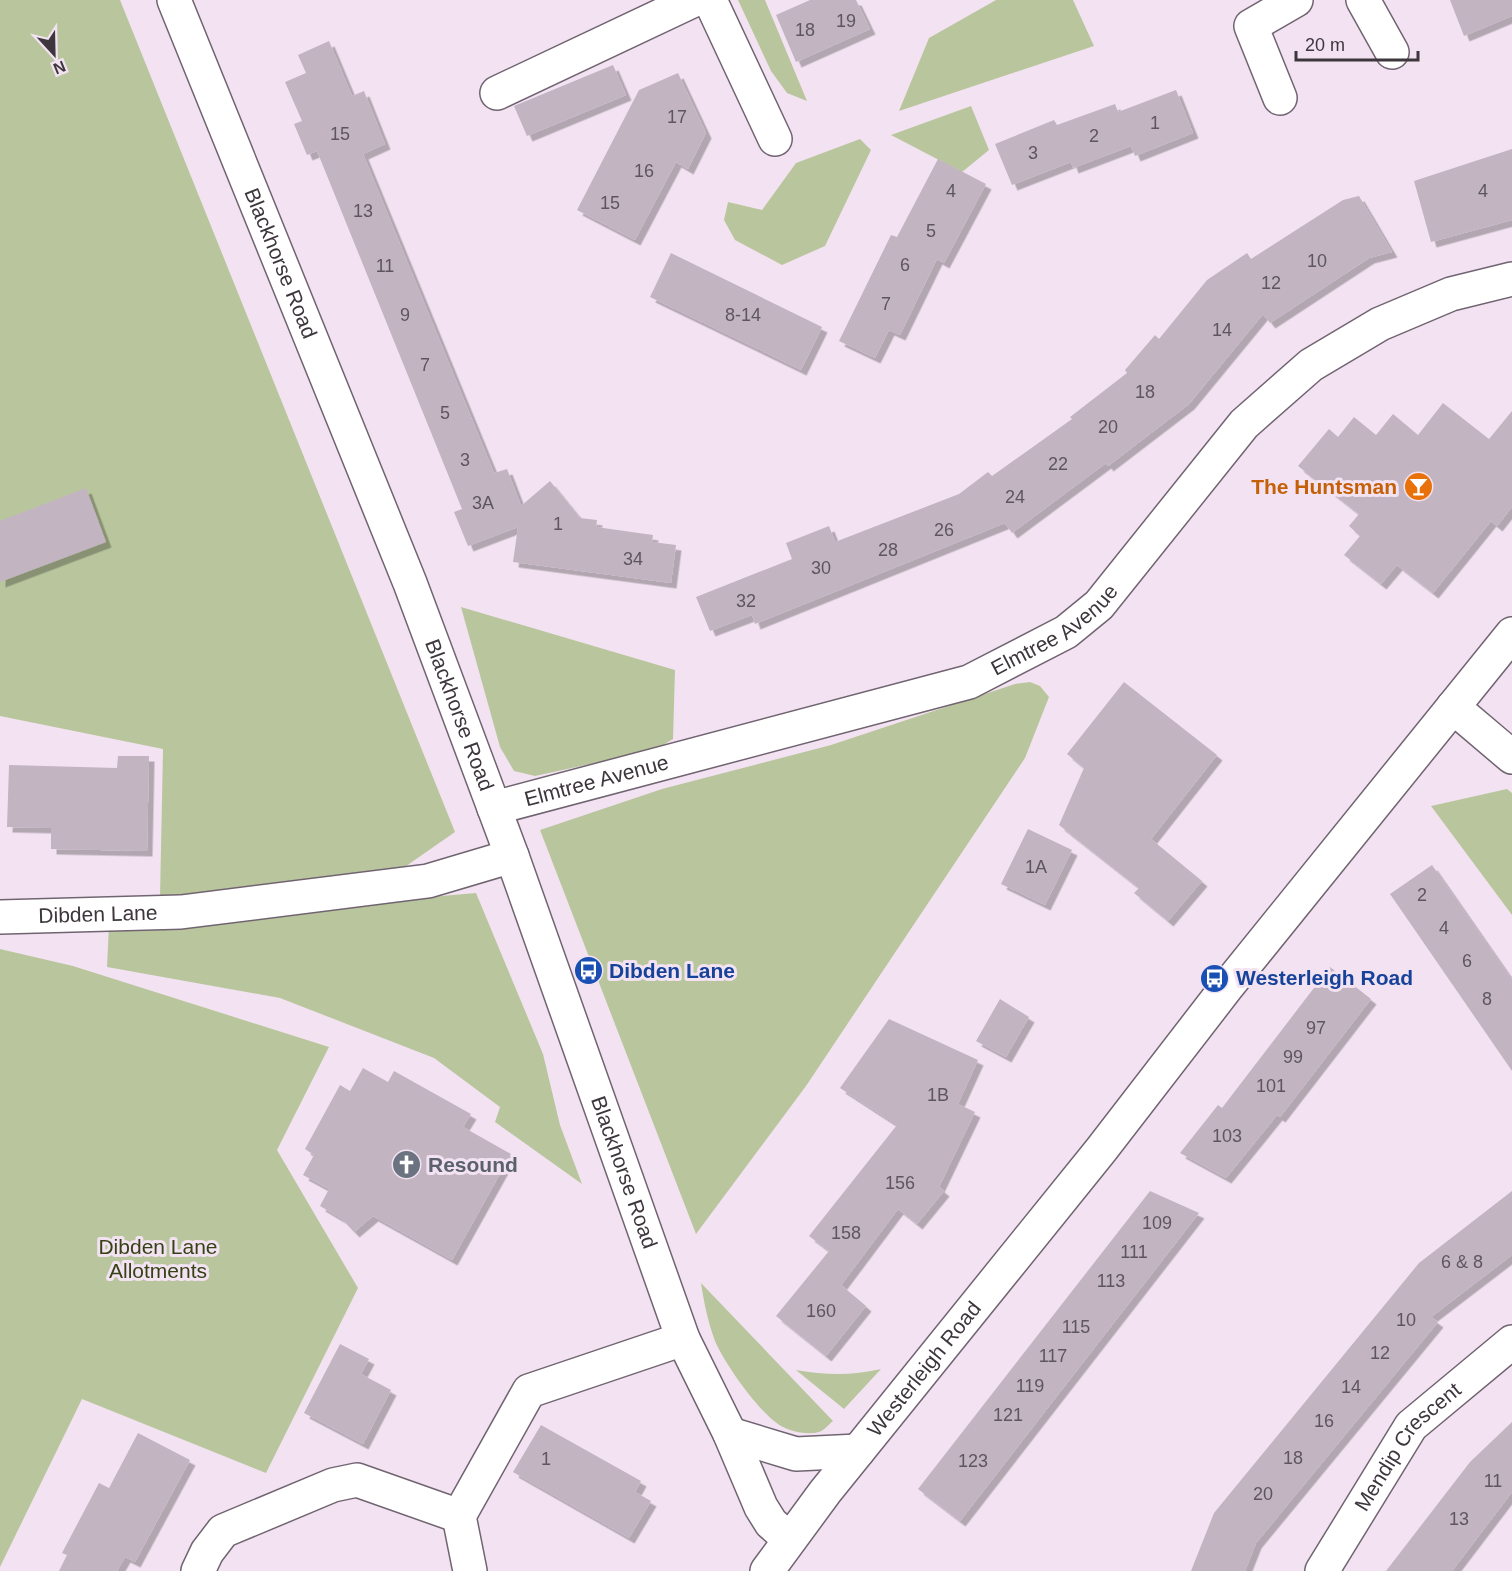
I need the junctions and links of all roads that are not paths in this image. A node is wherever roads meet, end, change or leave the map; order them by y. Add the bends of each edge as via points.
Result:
1 (174, 0) edge
2 (694, 0) edge
3 (710, 0) edge
4 (1296, 0) edge
5 (1363, 0) edge
6 (1392, 52) dead end
7 (497, 93) dead end
8 (1280, 98) dead end
9 (775, 138) dead end
10 (1512, 279) edge
11 (1512, 634) edge
12 (1453, 707) junction
13 (1512, 757) edge
14 (494, 808) junction
15 (512, 856) junction
16 (0, 917) edge
17 (683, 1338) junction
18 (1512, 1342) edge
19 (730, 1434) junction
20 (858, 1451) junction
21 (459, 1516) junction
22 (789, 1539) junction
23 (198, 1571) edge
24 (470, 1571) edge
25 (767, 1571) edge
26 (1322, 1571) edge

1 - 14 street, Blackhorse Road via 406,572
2 - 7 street
3 - 9 street
4 - 8 street via 1251,26
5 - 6 street
10 - 14 street, Elmtree Avenue via 1451,294 1380,324 1311,365 1245,424 1099,604 1066,632 969,682
11 - 12 street, Westerleigh Road
12 - 13 street
12 - 20 street, Westerleigh Road
14 - 15 street, Blackhorse Road
15 - 16 street, Dibden Lane via 428,881 181,912
15 - 17 street, Blackhorse Road
17 - 19 street, Blackhorse Road
17 - 21 street via 529,1390
18 - 26 street, Mendip Crescent via 1411,1426
19 - 20 street via 796,1454
19 - 22 street, Blackhorse Road via 760,1507
20 - 22 street, Westerleigh Road
21 - 23 street via 357,1480 333,1485 223,1531
21 - 24 street
22 - 25 street, Westerleigh Road

